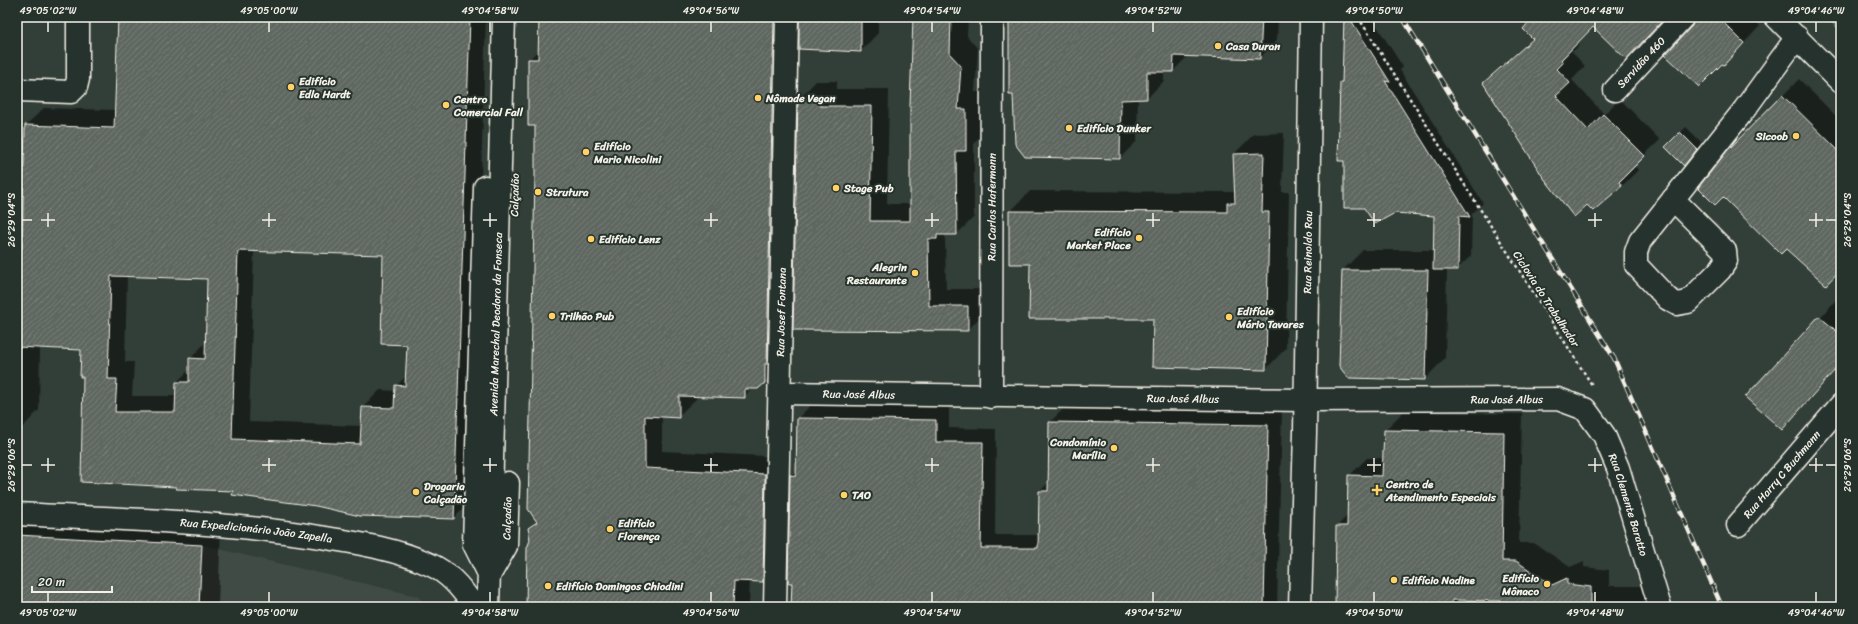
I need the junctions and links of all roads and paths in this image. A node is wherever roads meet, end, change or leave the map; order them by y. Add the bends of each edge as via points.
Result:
1 (78, 17) edge
2 (490, 17) edge
3 (504, 17) edge
4 (519, 17) edge
5 (787, 17) edge
6 (992, 17) edge
7 (1311, 17) edge
8 (1358, 17) edge
9 (1683, 17) edge
10 (1776, 17) edge
11 (1797, 37) junction
12 (1841, 82) edge
13 (17, 90) edge
14 (1615, 90) dead end
15 (1673, 199) junction
16 (1595, 390) dead end
17 (780, 393) junction
18 (992, 397) junction
19 (1305, 400) junction
20 (1841, 405) edge
21 (1585, 409) joint
22 (17, 514) edge
23 (1738, 525) dead end
24 (489, 575) junction
25 (474, 607) edge
26 (488, 607) edge
27 (775, 607) edge
28 (1300, 607) edge
29 (1660, 607) edge

1 - 13 main road via 76,87 71,92
2 - 24 main road via 474,544
3 - 24 main road, Avenida Marechal Deodoro da Fonseca
4 - 24 main road, Calçadão via 506,546
5 - 17 main road, Rua Josef Fontana
6 - 18 main road, Rua Carlos Hafermann
7 - 19 main road, Rua Reinoldo Rau
8 - 16 path, Ciclovia do Trabalhador
9 - 14 main road, Servidão 460
10 - 11 main road
11 - 12 main road
11 - 15 main road via 1744,110
15 - 15 main road via 1640,241 1636,252 1636,265 1668,299 1677,304 1688,302 1720,270 1726,261 1726,250
17 - 18 main road, Rua José Albus
17 - 27 main road, Rua Josef Fontana
18 - 19 main road, Rua José Albus
19 - 21 main road, Rua José Albus via 1558,399
19 - 28 main road, Rua Reinoldo Rau
20 - 23 main road, Rua Harry C Buchmann
21 - 29 main road, Rua Clemente Baratto via 1604,435 1618,468
22 - 25 main road, Rua Expedicionário João Zapella via 234,526 348,541 406,555 433,566 465,593
24 - 26 main road, Avenida Marechal Deodoro da Fonseca

